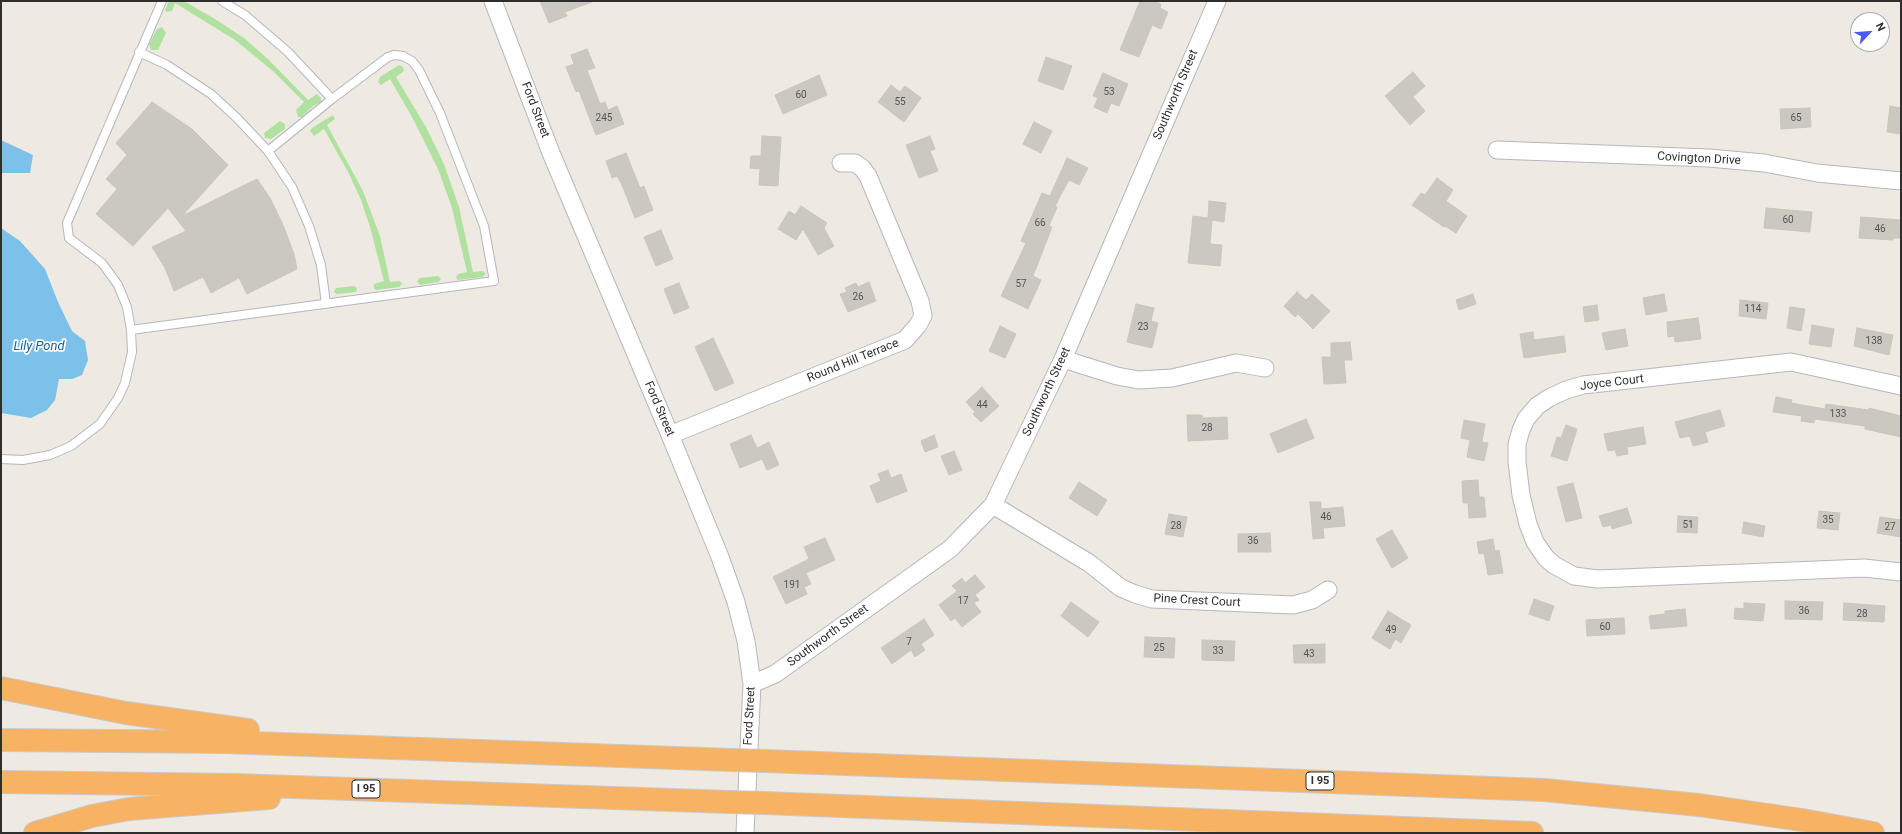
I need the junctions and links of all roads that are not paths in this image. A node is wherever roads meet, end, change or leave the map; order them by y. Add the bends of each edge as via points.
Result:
1 (162, 1) edge
2 (222, 1) edge
3 (493, 1) edge
4 (1217, 1) edge
5 (139, 52) junction
6 (332, 99) junction
7 (1497, 150) dead end
8 (268, 151) junction
9 (841, 163) dead end
10 (1901, 181) edge
11 (326, 304) junction
12 (131, 330) junction
13 (1063, 359) junction
14 (1265, 368) dead end
15 (1901, 386) edge
16 (670, 435) junction
17 (1, 459) edge
18 (993, 505) junction
19 (1901, 572) edge
20 (1328, 590) dead end
21 (752, 684) junction
22 (1, 688) edge
23 (1, 740) edge
24 (381, 747) junction
25 (1, 782) edge
26 (392, 790) junction
27 (36, 833) edge
28 (745, 833) edge
29 (1532, 833) edge
30 (1873, 833) edge

1 - 5 lane
2 - 6 lane via 245,15 288,52
3 - 16 street, Ford Street via 551,153
4 - 13 street, Southworth Street
5 - 8 lane via 167,65 211,94
5 - 12 lane via 67,223 69,238 102,263 118,285 127,307
6 - 8 lane
6 - 11 lane via 388,57 398,55 412,61 440,113 484,226 494,281
7 - 10 street, Covington Drive via 1717,159 1764,163 1817,173
8 - 11 lane via 292,187 309,226 321,265
9 - 16 street, Round Hill Terrace via 855,163 868,176 920,301 923,316 918,325 904,340
11 - 12 lane
12 - 17 lane via 132,352 125,383 100,424 72,446 50,455 23,460
13 - 14 street via 1117,376 1139,380 1172,378 1236,363
13 - 18 street, Southworth Street
15 - 19 street, Joyce Court via 1791,362 1583,385 1566,390 1537,406 1521,430 1517,444 1517,462 1521,495 1532,537 1546,558 1574,576 1598,579 1864,568
16 - 21 street, Ford Street via 736,602 746,641
18 - 20 street, Pine Crest Court via 1089,563 1121,588 1152,599 1293,605 1312,600
18 - 21 street, Southworth Street via 950,549 775,674
21 - 28 street, Ford Street
22 - 24 highway via 164,719
23 - 24 highway, I 95 via 180,741
24 - 30 highway, I 95, bridge via 1544,790 1699,805
25 - 26 highway, I 95 via 162,783
26 - 27 highway via 129,809 92,816
26 - 29 highway, I 95, bridge

